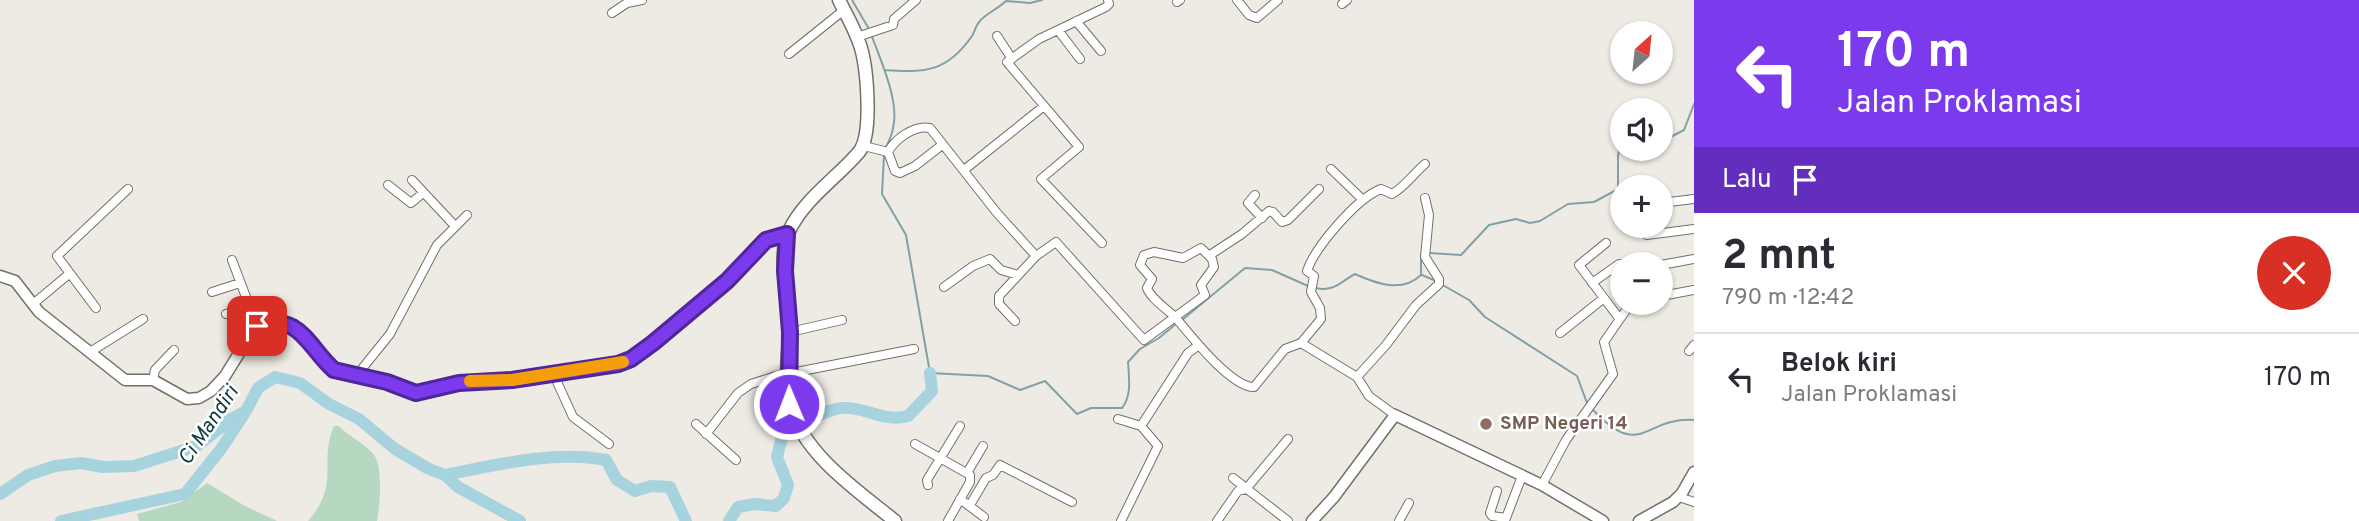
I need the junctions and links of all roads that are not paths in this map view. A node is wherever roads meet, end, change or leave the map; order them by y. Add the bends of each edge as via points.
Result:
1 (642, 0) edge
2 (916, 0) edge
3 (1108, 0) edge
4 (1237, 0) edge
5 (1278, 0) edge
6 (842, 5) edge
7 (612, 13) dead end
8 (1076, 21) junction
9 (1058, 30) junction
10 (865, 35) junction
11 (997, 36) dead end
12 (1101, 51) dead end
13 (789, 54) dead end
14 (1012, 59) junction
15 (1080, 59) dead end
16 (1044, 106) junction
17 (942, 145) junction
18 (864, 146) junction
19 (885, 152) junction
20 (1425, 164) dead end
21 (1331, 169) dead end
22 (964, 170) junction
23 (412, 180) dead end
24 (388, 185) dead end
25 (128, 188) dead end
26 (1319, 189) dead end
27 (423, 193) junction
28 (1255, 195) dead end
29 (1425, 198) dead end
30 (1362, 199) junction
31 (1694, 199) edge
32 (1673, 202) edge
33 (467, 215) dead end
34 (1262, 218) junction
35 (455, 226) junction
36 (1694, 229) edge
37 (1673, 232) edge
38 (787, 234) junction
39 (1102, 243) dead end
40 (1606, 243) dead end
41 (1036, 256) junction
42 (1210, 256) junction
43 (1694, 260) edge
44 (232, 261) dead end
45 (1673, 263) edge
46 (1610, 270) edge
47 (69, 274) junction
48 (1018, 275) junction
49 (0, 276) edge
50 (240, 283) junction
51 (1592, 283) junction
52 (944, 287) dead end
53 (1694, 290) edge
54 (212, 292) dead end
55 (1673, 294) edge
56 (1604, 299) junction
57 (33, 304) junction
58 (249, 306) junction
59 (96, 308) dead end
60 (226, 314) dead end
61 (1621, 315) edge
62 (143, 318) dead end
63 (1619, 318) junction
64 (1177, 319) junction
65 (842, 320) dead end
66 (1015, 321) dead end
67 (257, 326) junction
68 (790, 332) junction
69 (1560, 333) dead end
70 (1301, 344) junction
71 (1199, 345) junction
72 (914, 349) dead end
73 (174, 351) dead end
74 (90, 352) junction
75 (553, 373) junction
76 (357, 375) junction
77 (788, 376) junction
78 (1357, 377) junction
79 (153, 380) junction
80 (1395, 415) junction
81 (1118, 419) dead end
82 (696, 425) dead end
83 (960, 426) dead end
84 (1141, 426) junction
85 (706, 434) junction
86 (1288, 439) dead end
87 (609, 444) dead end
88 (915, 444) dead end
89 (984, 446) dead end
90 (940, 458) junction
91 (736, 460) dead end
92 (1694, 472) edge
93 (967, 473) junction
94 (1522, 476) junction
95 (1233, 478) dead end
96 (928, 485) dead end
97 (1542, 485) junction
98 (1246, 489) junction
99 (1497, 491) dead end
100 (1679, 497) junction
101 (960, 499) junction
102 (1072, 502) dead end
103 (1694, 502) edge
104 (1409, 503) dead end
105 (970, 505) junction
106 (984, 517) dead end
107 (887, 518) edge
108 (1646, 520) edge
109 (948, 521) edge
110 (1121, 521) edge
111 (1217, 521) edge
112 (1288, 521) edge
113 (1312, 521) edge
114 (1399, 521) edge
115 (1602, 521) edge

1 - 7 street
2 - 10 street via 893,25
3 - 8 street via 1106,7
4 - 5 street via 1257,19
6 - 10 main road
6 - 13 street
8 - 9 street
8 - 12 street
9 - 14 street
9 - 15 street
10 - 18 main road
11 - 14 street
14 - 16 street via 1007,62
16 - 22 street
16 - 39 street via 1079,147 1041,179
17 - 19 street via 925,126 897,139
17 - 19 street via 901,173
17 - 22 street
18 - 19 street
18 - 38 main road via 803,210
20 - 30 street via 1392,194 1381,189
21 - 30 street
22 - 41 street
23 - 27 street
24 - 27 street via 412,203
25 - 47 street via 58,254
26 - 34 street via 1284,222 1271,211
27 - 35 street
28 - 34 street via 1248,203
29 - 78 street via 1429,215 1425,252 1438,285
30 - 70 street via 1310,262 1307,271 1314,276 1311,288 1321,319
31 - 32 street
33 - 35 street
34 - 42 street
35 - 76 street via 432,254 390,334
36 - 37 street
38 - 68 main road
38 - 75 street via 766,240 727,281 631,359
40 - 51 street via 1579,265
41 - 48 street
41 - 64 street via 1056,242 1144,340
42 - 64 street via 1214,267 1201,285 1205,295
42 - 64 street via 1198,247 1183,258 1151,252 1141,259 1152,280 1147,291
43 - 45 street
44 - 50 street
46 - 51 street
47 - 57 street
47 - 59 street
48 - 52 street via 1001,270 989,258
48 - 66 street via 999,299
49 - 57 street via 15,281
50 - 54 street
50 - 58 street
51 - 56 street
53 - 55 street
56 - 63 street
56 - 69 street
57 - 74 street
58 - 60 street
58 - 67 street
61 - 63 street
62 - 74 street
63 - 97 street via 1604,342 1613,374 1566,440
64 - 71 street
65 - 68 street
67 - 76 street via 279,323 291,327 312,343 334,370
67 - 79 street via 225,376 199,398 187,399
68 - 77 main road
70 - 71 street via 1285,349 1252,387
70 - 78 street
71 - 84 street via 1188,353
72 - 77 street
73 - 79 street via 155,370
74 - 79 street via 125,380
75 - 76 street via 459,383 416,393
75 - 87 street via 573,417
77 - 85 street via 768,378 738,393
77 - 107 main road via 789,404 808,440
78 - 80 street via 1369,396
80 - 94 street
80 - 113 street
81 - 84 street
82 - 85 street
83 - 90 street
84 - 110 street via 1158,446
85 - 91 street
86 - 98 street
88 - 90 street
89 - 93 street
90 - 93 street
90 - 96 street
92 - 100 street
93 - 101 street via 971,480
94 - 97 street
94 - 99 street via 1506,518 1490,513
95 - 98 street
97 - 115 street
98 - 111 street via 1238,491
98 - 112 street
100 - 103 street
100 - 108 street
101 - 105 street
101 - 109 street
102 - 105 street via 1000,465
104 - 114 street
105 - 106 street

